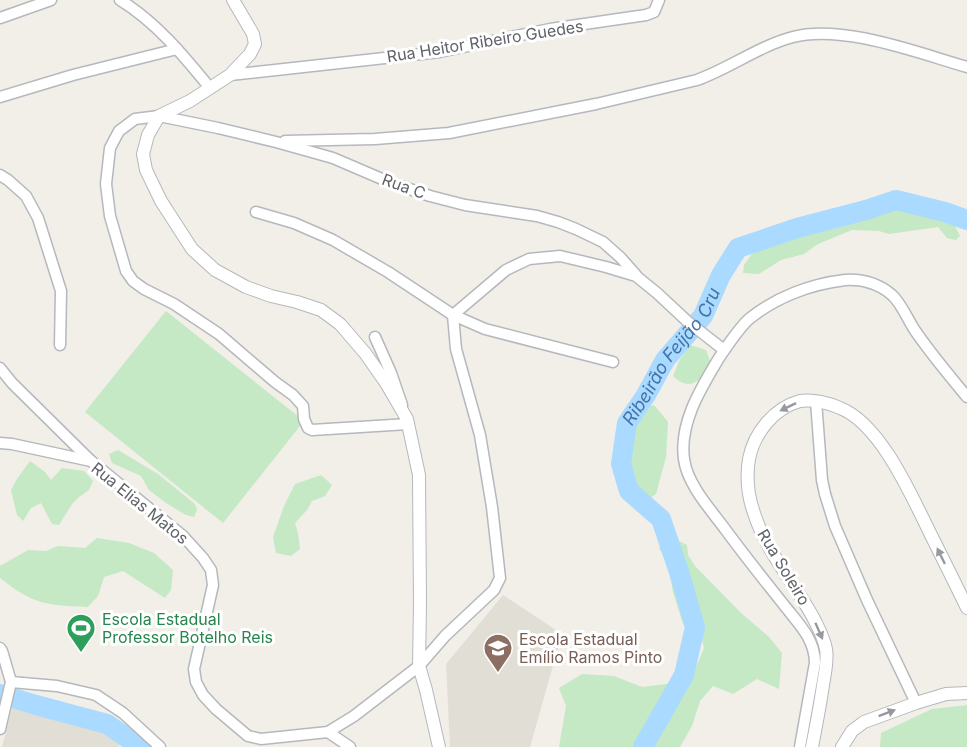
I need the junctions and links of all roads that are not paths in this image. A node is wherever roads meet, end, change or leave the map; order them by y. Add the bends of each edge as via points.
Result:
1 (51, 0) edge
2 (120, 0) edge
3 (233, 0) edge
4 (659, 0) edge
5 (0, 18) edge
6 (177, 49) junction
7 (967, 67) edge
8 (230, 75) junction
9 (210, 88) junction
10 (0, 97) edge
11 (159, 116) junction
12 (276, 142) junction
13 (0, 175) edge
14 (256, 212) dead end
15 (636, 276) junction
16 (453, 315) junction
17 (375, 337) dead end
18 (60, 345) dead end
19 (724, 350) junction
20 (613, 362) dead end
21 (0, 368) edge
22 (967, 397) edge
23 (816, 401) junction
24 (408, 421) junction
25 (0, 442) edge
26 (91, 461) junction
27 (967, 608) edge
28 (0, 648) edge
29 (419, 666) junction
30 (10, 686) junction
31 (967, 693) edge
32 (916, 703) junction
33 (0, 729) edge
34 (328, 732) junction
35 (160, 747) edge
36 (350, 747) edge
37 (439, 747) edge
38 (800, 747) edge
39 (812, 747) edge
40 (842, 747) edge

1 - 5 street
2 - 6 street via 134,8
3 - 8 street via 254,34 255,44
4 - 8 street, Rua Heitor Ribeiro Guedes via 654,12 646,15 550,29 439,52
6 - 9 street
6 - 10 street
7 - 12 street via 889,44 841,35 807,34 767,47 697,80 573,109 449,133
8 - 9 street
9 - 11 street
11 - 12 street, Rua C
11 - 24 street via 143,154 146,170 192,249 215,270 246,287 321,310 340,324 365,353
11 - 24 street via 135,119 119,131 110,148 106,184 110,216 126,271 133,281 219,334 301,402 306,426 312,430
12 - 15 street, Rua C via 333,158 430,196 537,216 576,229 603,242
13 - 18 street via 27,196 38,218 61,291
14 - 16 street via 333,240
15 - 16 street via 560,256 529,259 506,270
15 - 19 street
16 - 20 street via 485,329
16 - 29 street, Rua Elias Matos via 456,349 480,435 500,578 494,590
17 - 24 street
19 - 22 street via 748,320 787,296 823,283 867,282 894,297
19 - 38 street via 702,385 688,419 684,461 694,489 811,642 815,663
21 - 26 street
27 -> 23 street, Rua Soleiro via 901,474 874,436 841,408
23 - 32 street via 822,480 835,526
23 -> 39 street, Rua Soleiro via 801,401 783,408 768,421 755,440 747,481 762,536 809,610 826,649
24 - 29 street via 419,475
25 - 26 street, Rua Elias Matos
26 - 34 street, Rua Elias Matos via 183,536 211,570 213,585 194,669 203,695 248,736 261,739
28 - 30 street
29 - 34 street, Rua Elias Matos
29 - 37 street
30 - 33 street
30 - 35 street via 57,686 96,695 123,712
31 - 32 street via 946,694
40 -> 32 street via 864,722
34 - 36 street

